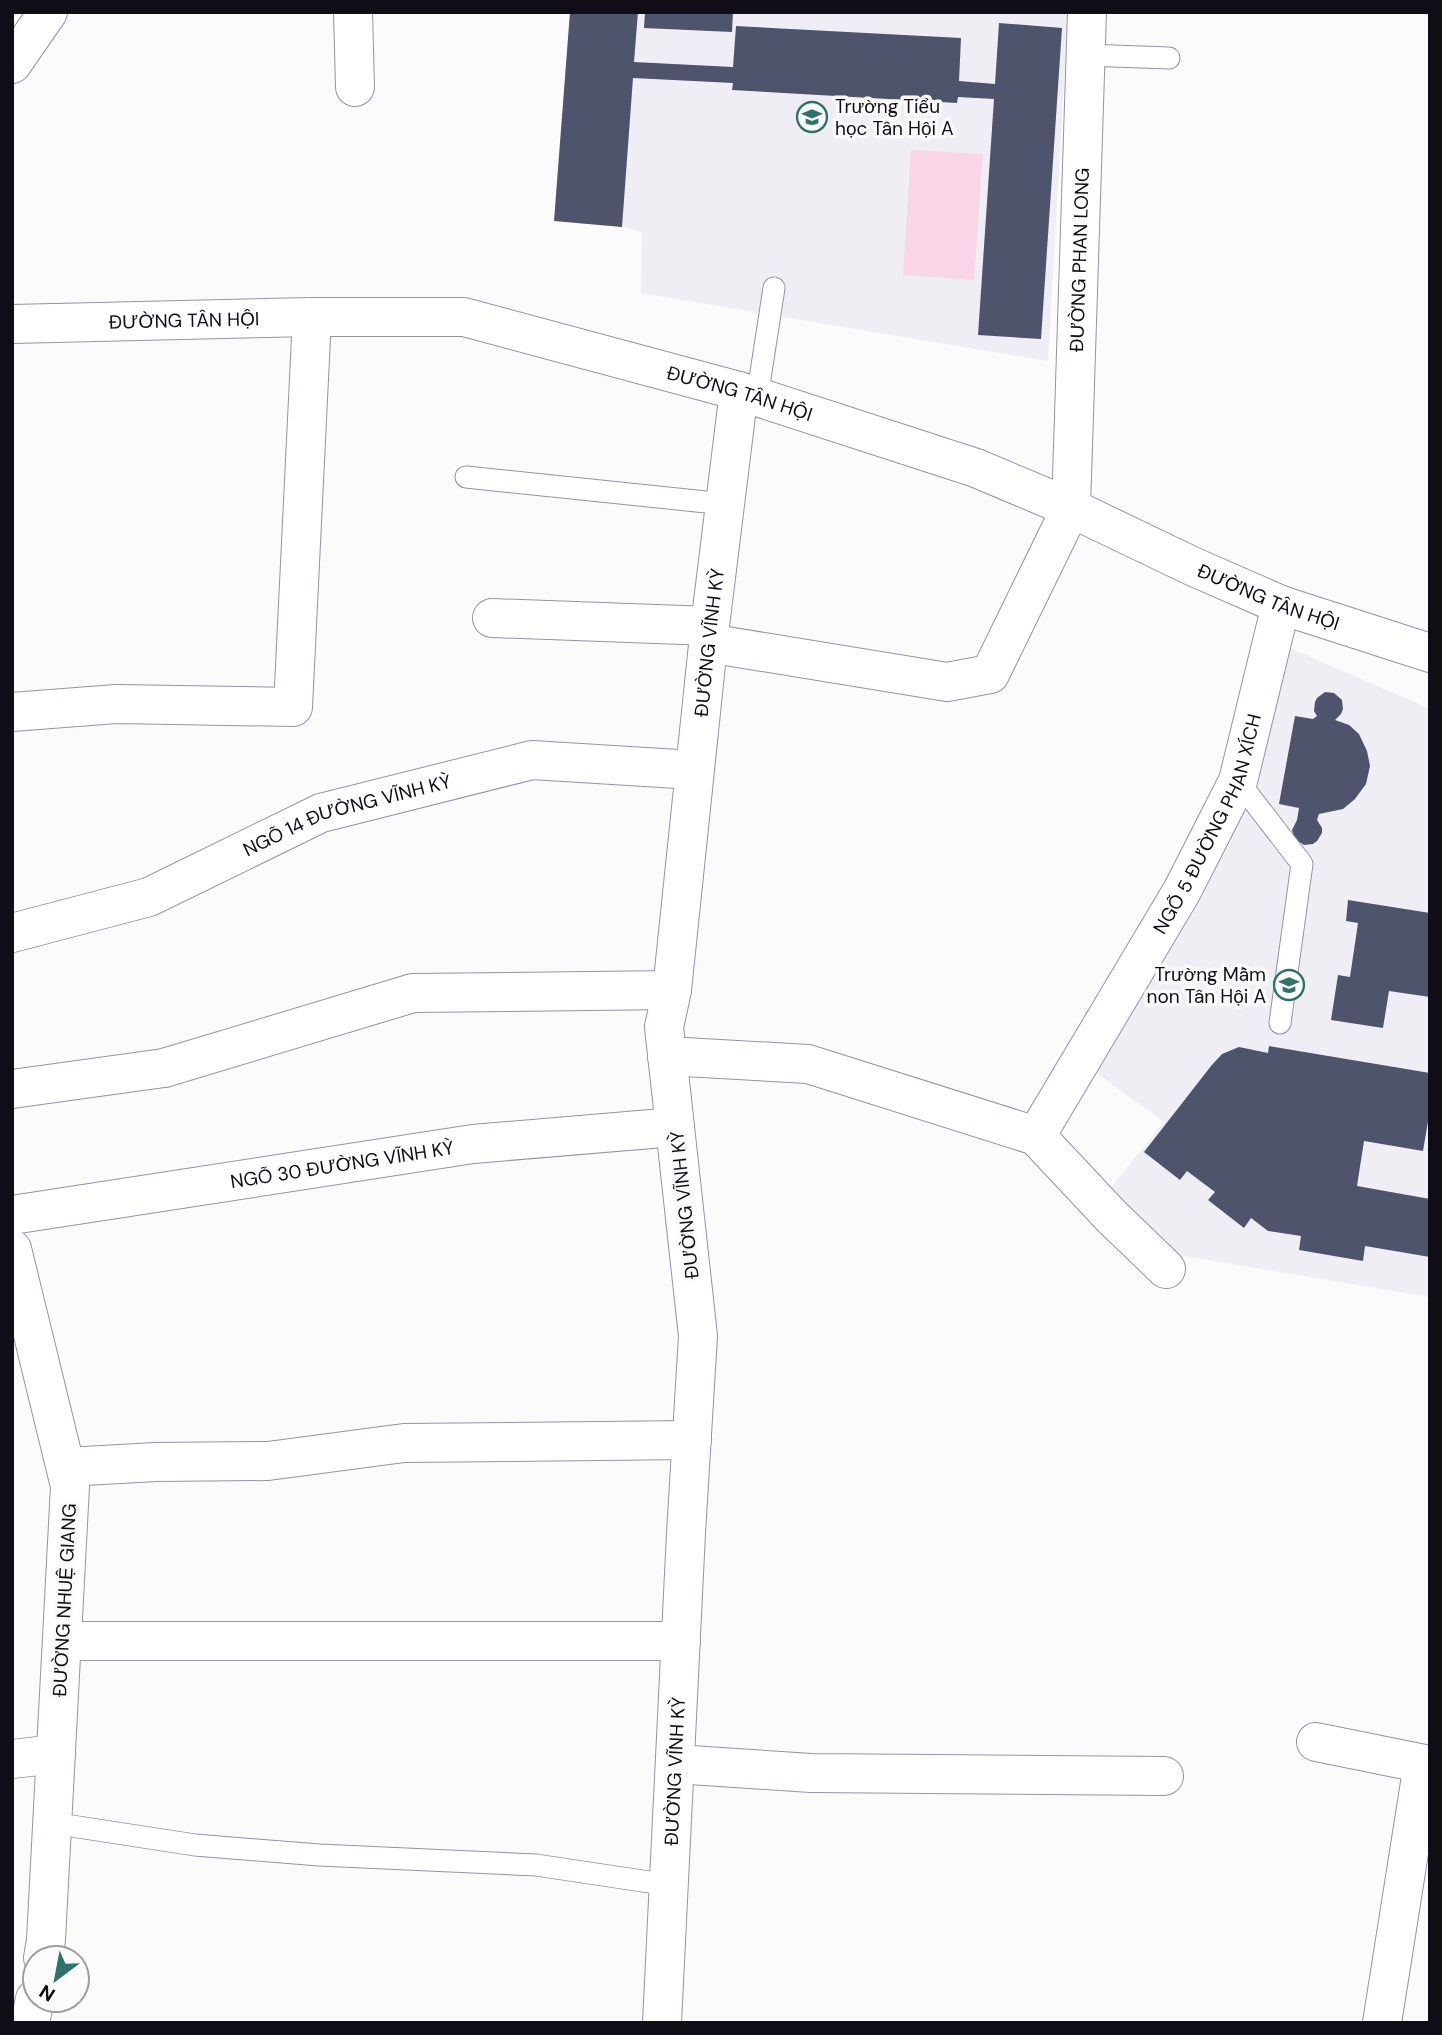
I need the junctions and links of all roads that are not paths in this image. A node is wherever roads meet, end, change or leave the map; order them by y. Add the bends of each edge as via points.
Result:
1 (48, 12) edge
2 (353, 12) edge
3 (1087, 12) edge
4 (1085, 54) junction
5 (1169, 58) dead end
6 (12, 64) edge
7 (355, 87) dead end
8 (774, 288) dead end
9 (312, 317) junction
10 (12, 324) edge
11 (748, 394) junction
12 (466, 477) dead end
13 (725, 505) junction
14 (1071, 508) junction
15 (1281, 605) junction
16 (492, 618) dead end
17 (709, 634) junction
18 (1430, 653) edge
19 (12, 712) edge
20 (694, 770) junction
21 (1238, 781) junction
22 (12, 933) edge
23 (672, 990) junction
24 (1280, 1023) dead end
25 (667, 1056) junction
26 (12, 1089) edge
27 (676, 1127) junction
28 (1037, 1136) junction
29 (12, 1215) edge
30 (12, 1249) edge
31 (1166, 1269) dead end
32 (22, 1330) edge
33 (692, 1440) junction
34 (66, 1467) junction
35 (62, 1641) junction
36 (681, 1641) junction
37 (1317, 1742) dead end
38 (56, 1754) junction
39 (12, 1759) edge
40 (675, 1764) junction
41 (1426, 1765) edge
42 (1164, 1776) dead end
43 (52, 1823) junction
44 (669, 1885) junction
45 (45, 1944) edge
46 (662, 2023) edge
47 (1382, 2023) edge

1 - 6 street
2 - 7 street
3 - 4 street, ĐƯỜNG PHAN LONG
4 - 5 lane
4 - 14 street, ĐƯỜNG PHAN LONG
8 - 11 lane
9 - 10 street, ĐƯỜNG TÂN HỘI
9 - 11 street, ĐƯỜNG TÂN HỘI via 464,317
9 - 19 street via 293,707 116,704
11 - 13 street, ĐƯỜNG VĨNH KỲ
11 - 14 street, ĐƯỜNG TÂN HỘI via 975,468
12 - 13 lane
13 - 17 street, ĐƯỜNG VĨNH KỲ
14 - 15 street, ĐƯỜNG TÂN HỘI
14 - 17 street via 990,674 947,682
15 - 18 street, ĐƯỜNG TÂN HỘI
15 - 21 street, NGÕ 5 ĐƯỜNG PHAN XÍCH
16 - 17 street
17 - 20 street, ĐƯỜNG VĨNH KỲ
20 - 22 street, NGÕ 14 ĐƯỜNG VĨNH KỲ via 519,764 321,813 149,897
20 - 23 street, ĐƯỜNG VĨNH KỲ
21 - 24 lane via 1302,864
21 - 28 street, NGÕ 5 ĐƯỜNG PHAN XÍCH via 1182,891
23 - 25 street, ĐƯỜNG VĨNH KỲ via 664,1027
23 - 26 street via 413,993 164,1068
25 - 27 street, ĐƯỜNG VĨNH KỲ
25 - 28 street via 808,1064
27 - 29 street, NGÕ 30 ĐƯỜNG VĨNH KỲ via 472,1144
27 - 33 street, ĐƯỜNG VĨNH KỲ via 698,1336
28 - 31 street
30 - 32 street, ĐƯỜNG NHUỆ GIANG
32 - 34 street, ĐƯỜNG NHUỆ GIANG
33 - 34 street via 404,1443 268,1461
33 - 36 street, ĐƯỜNG VĨNH KỲ
34 - 35 street, ĐƯỜNG NHUỆ GIANG via 70,1486
35 - 36 street
35 - 38 street, ĐƯỜNG NHUỆ GIANG
36 - 40 street, ĐƯỜNG VĨNH KỲ
37 - 41 street
38 - 39 street
38 - 43 street, ĐƯỜNG NHUỆ GIANG
40 - 42 street via 811,1773
40 - 44 street, ĐƯỜNG VĨNH KỲ
41 - 47 street
43 - 44 lane via 195,1845 536,1866
43 - 45 street, ĐƯỜNG NHUỆ GIANG
44 - 46 street, ĐƯỜNG VĨNH KỲ

